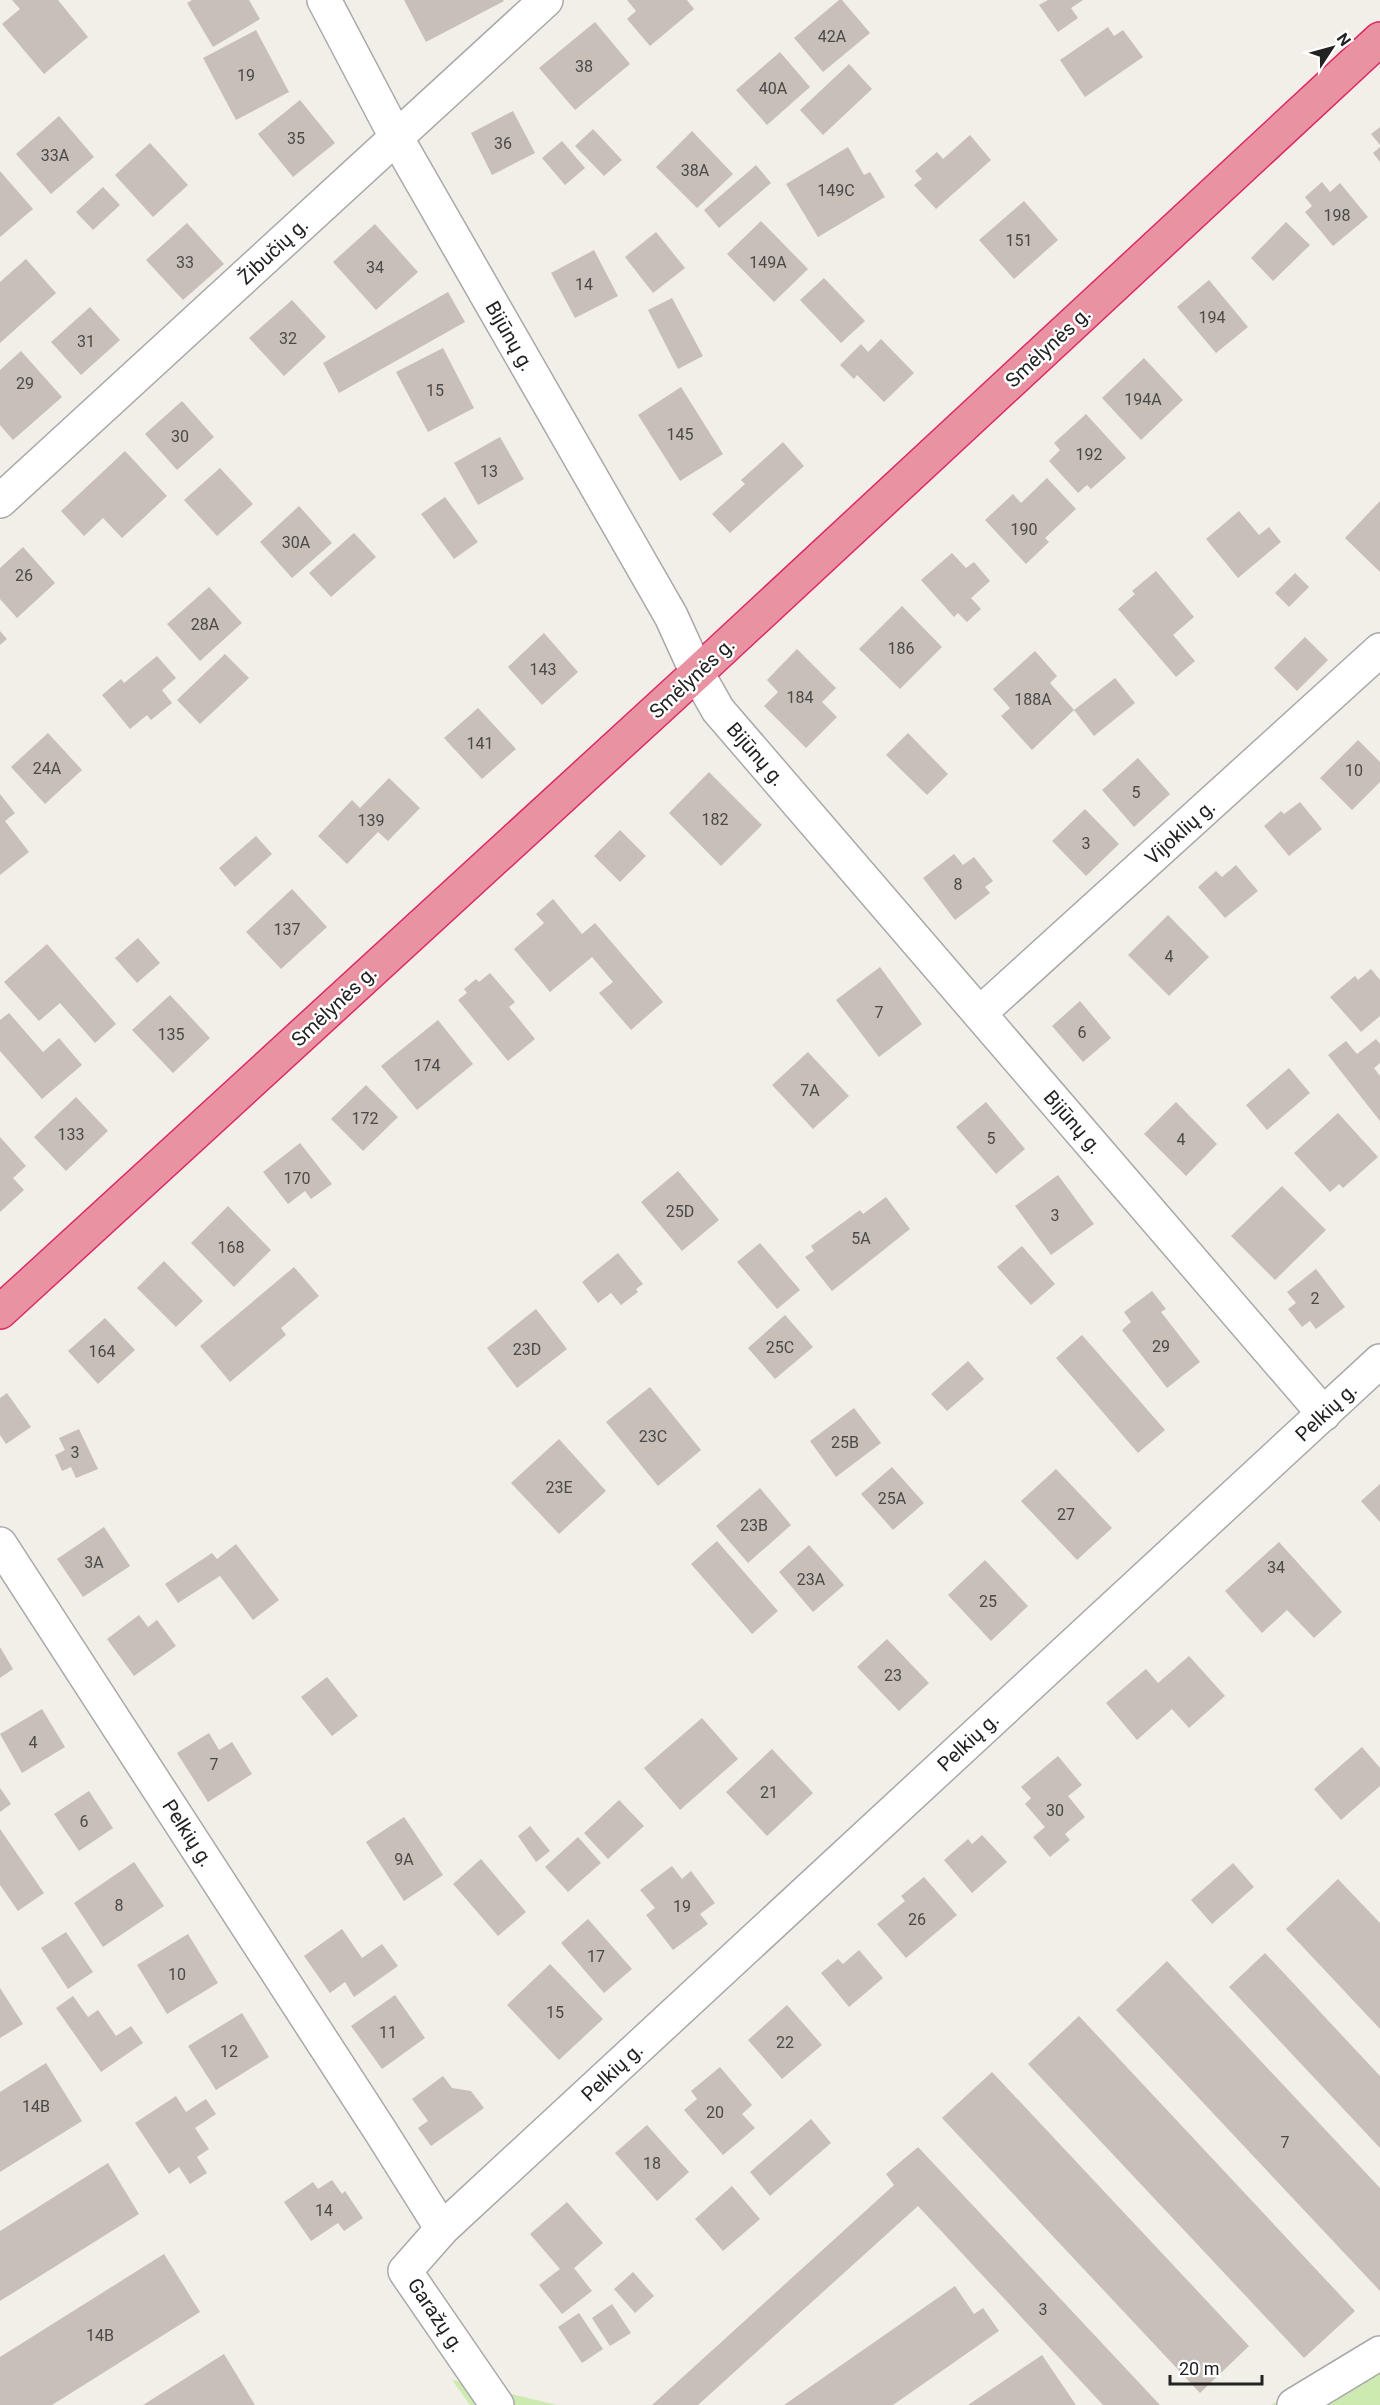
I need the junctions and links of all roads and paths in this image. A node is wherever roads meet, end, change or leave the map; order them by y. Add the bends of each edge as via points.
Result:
1 (324, 0) edge
2 (546, 0) edge
3 (1380, 39) edge
4 (396, 137) junction
5 (0, 501) edge
6 (1380, 650) edge
7 (698, 673) junction
8 (980, 1013) junction
9 (0, 1312) edge
10 (1380, 1362) edge
11 (1324, 1414) junction
12 (0, 1544) edge
13 (442, 2229) junction
14 (1380, 2353) edge
15 (497, 2405) edge
16 (1294, 2405) edge

1 - 4 street, Bijūnų g.
2 - 4 street, Žibučių g.
3 - 7 highway, Smėlynės g.
4 - 5 street, Žibučių g.
4 - 7 street, Bijūnų g. via 671,615
6 - 8 street, Vijoklių g.
7 - 8 street, Bijūnų g. via 718,710
7 - 9 highway, Smėlynės g.
8 - 11 street, Bijūnų g.
10 - 11 street, Pelkių g.
11 - 13 street, Pelkių g.
12 - 13 street, Pelkių g.
13 - 15 street, Garažų g. via 405,2271
14 - 16 street

